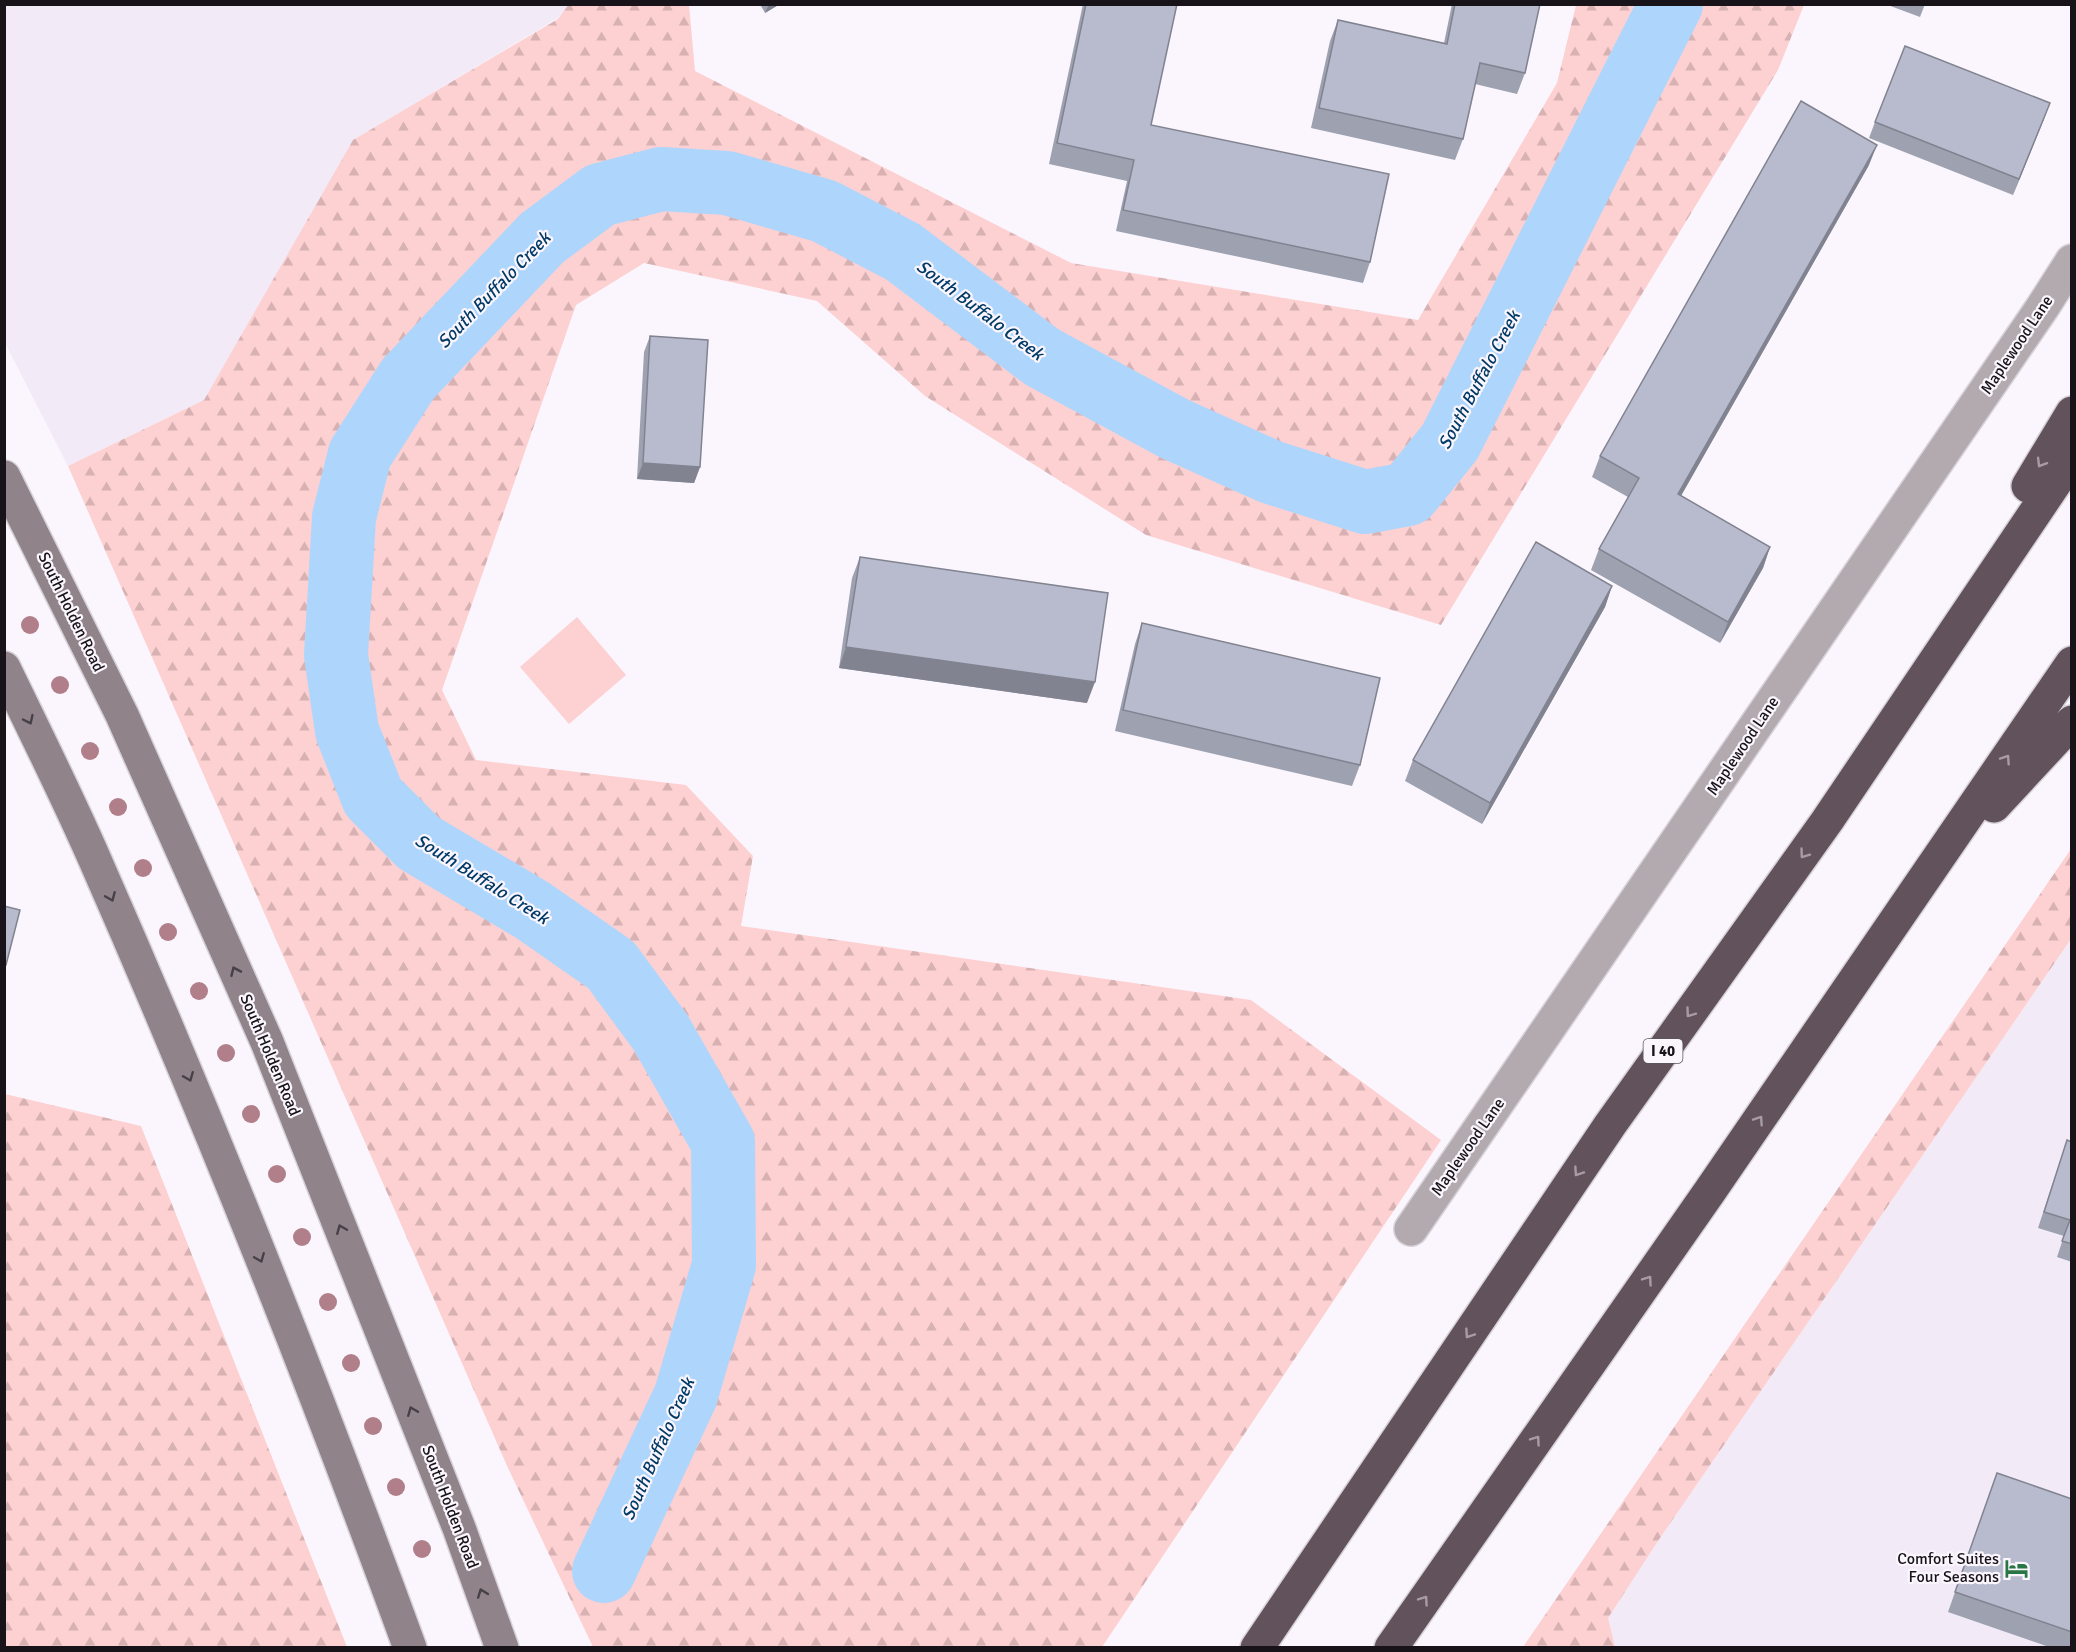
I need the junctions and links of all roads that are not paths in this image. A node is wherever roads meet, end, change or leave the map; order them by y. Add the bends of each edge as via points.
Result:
1 (2072, 261) edge
2 (2072, 412) edge
3 (2072, 458) edge
4 (4, 477) edge
5 (2072, 663) edge
6 (4, 668) edge
7 (2072, 722) edge
8 (1827, 821) junction
9 (1914, 894) junction
10 (1411, 1229) dead end
11 (410, 1647) edge
12 (502, 1647) edge
13 (1257, 1647) edge
14 (1391, 1647) edge

1 - 10 street, Maplewood Lane
2 -> 8 highway
3 - 8 highway, I 40
12 -> 4 main road, South Holden Road via 459,1528 267,1042 122,715
9 -> 5 highway
6 -> 11 main road via 94,858 188,1075 357,1502
7 - 9 highway
8 -> 13 highway, I 40 via 1610,1125
14 -> 9 highway

